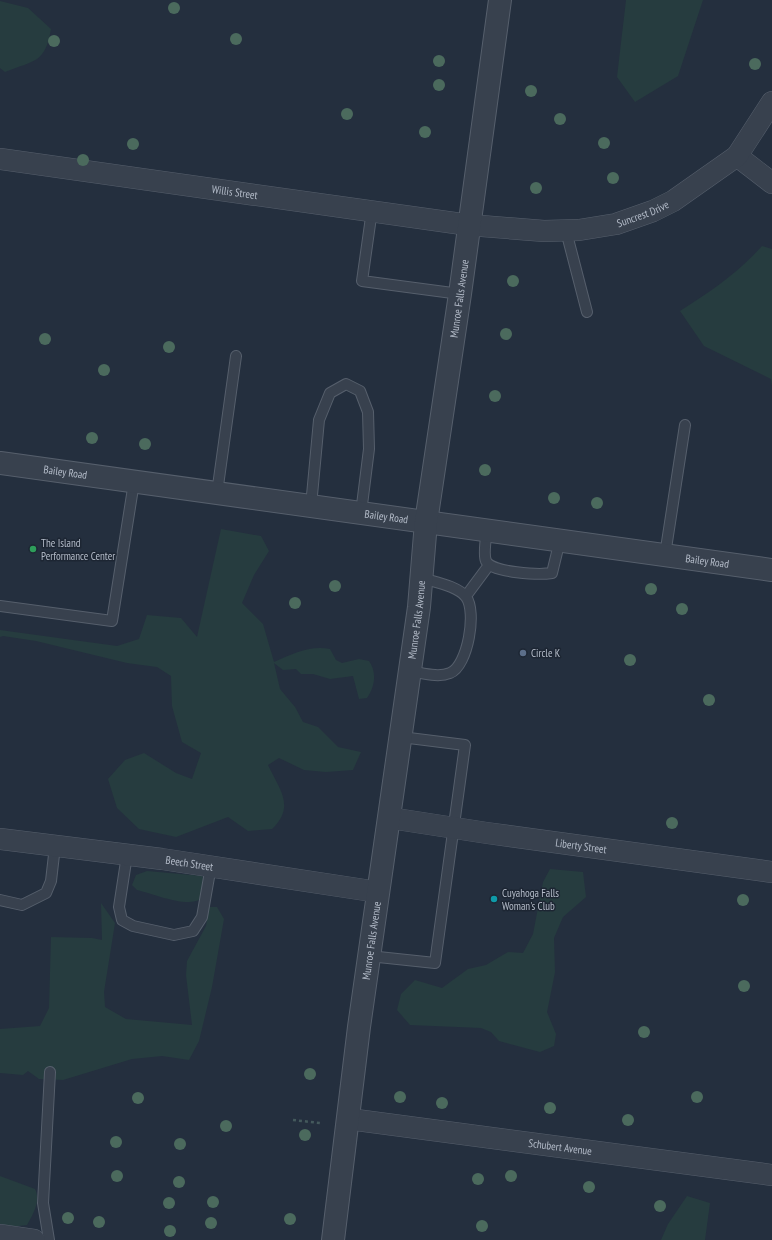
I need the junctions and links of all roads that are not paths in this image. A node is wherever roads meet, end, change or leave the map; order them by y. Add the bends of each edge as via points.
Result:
1 (500, 0) edge
2 (772, 102) edge
3 (737, 156) junction
4 (0, 159) edge
5 (772, 183) edge
6 (372, 210) junction
7 (469, 225) junction
8 (566, 231) junction
9 (460, 294) junction
10 (587, 312) dead end
11 (236, 356) dead end
12 (685, 425) dead end
13 (0, 463) edge
14 (134, 482) junction
15 (217, 493) junction
16 (310, 506) junction
17 (361, 513) junction
18 (426, 522) junction
19 (487, 530) junction
20 (560, 540) junction
21 (665, 555) junction
22 (489, 565) junction
23 (772, 570) edge
24 (422, 578) junction
25 (466, 596) junction
26 (0, 606) edge
27 (410, 671) junction
28 (401, 737) junction
29 (390, 818) junction
30 (454, 828) junction
31 (0, 839) edge
32 (55, 846) junction
33 (127, 855) junction
34 (211, 866) junction
35 (772, 872) edge
36 (378, 892) junction
37 (0, 900) edge
38 (369, 956) junction
39 (50, 1072) dead end
40 (349, 1119) junction
41 (772, 1175) edge
42 (0, 1235) edge
43 (34, 1240) edge
44 (49, 1240) edge
45 (333, 1240) edge

1 - 7 street, Munroe Falls Avenue
2 - 3 street, Suncrest Drive
3 - 5 street
3 - 8 street, Suncrest Drive via 673,201 654,211 616,224
4 - 6 street, Willis Street
6 - 7 street, Willis Street
6 - 9 lane via 362,281
7 - 8 street, Suncrest Drive
7 - 9 street, Munroe Falls Avenue
8 - 10 lane
9 - 18 street, Munroe Falls Avenue
11 - 15 lane
12 - 21 lane
13 - 14 street, Bailey Road
14 - 15 street, Bailey Road
14 - 26 lane via 112,620
15 - 16 street, Bailey Road
16 - 17 street, Bailey Road
16 - 17 lane via 319,420 330,393 346,384 360,390 368,412 369,449
17 - 18 street, Bailey Road
18 - 19 street, Bailey Road
18 - 24 street, Munroe Falls Avenue
19 - 20 street, Bailey Road
19 - 22 lane via 485,560
20 - 21 street, Bailey Road
20 - 22 lane via 552,574 541,575
21 - 23 street, Bailey Road
22 - 25 lane
24 - 25 lane via 447,585
24 - 27 street, Munroe Falls Avenue
25 - 27 lane via 471,605 468,645 459,665 452,673 442,676
27 - 28 street, Munroe Falls Avenue
28 - 29 street, Munroe Falls Avenue
28 - 30 lane via 464,745
29 - 30 street, Liberty Street
29 - 36 street, Munroe Falls Avenue
30 - 35 street, Liberty Street
30 - 38 lane via 436,963
31 - 32 street, Beech Street
32 - 33 street, Beech Street
32 - 37 lane via 51,881 46,893 22,904
33 - 34 street, Beech Street
33 - 34 lane via 119,907 122,920 133,926 174,935 193,931 202,917
34 - 36 street, Beech Street
36 - 38 street, Munroe Falls Avenue
38 - 40 street, Munroe Falls Avenue
39 - 44 lane via 43,1203
40 - 41 street, Schubert Avenue
40 - 45 street, Munroe Falls Avenue
42 - 43 street

